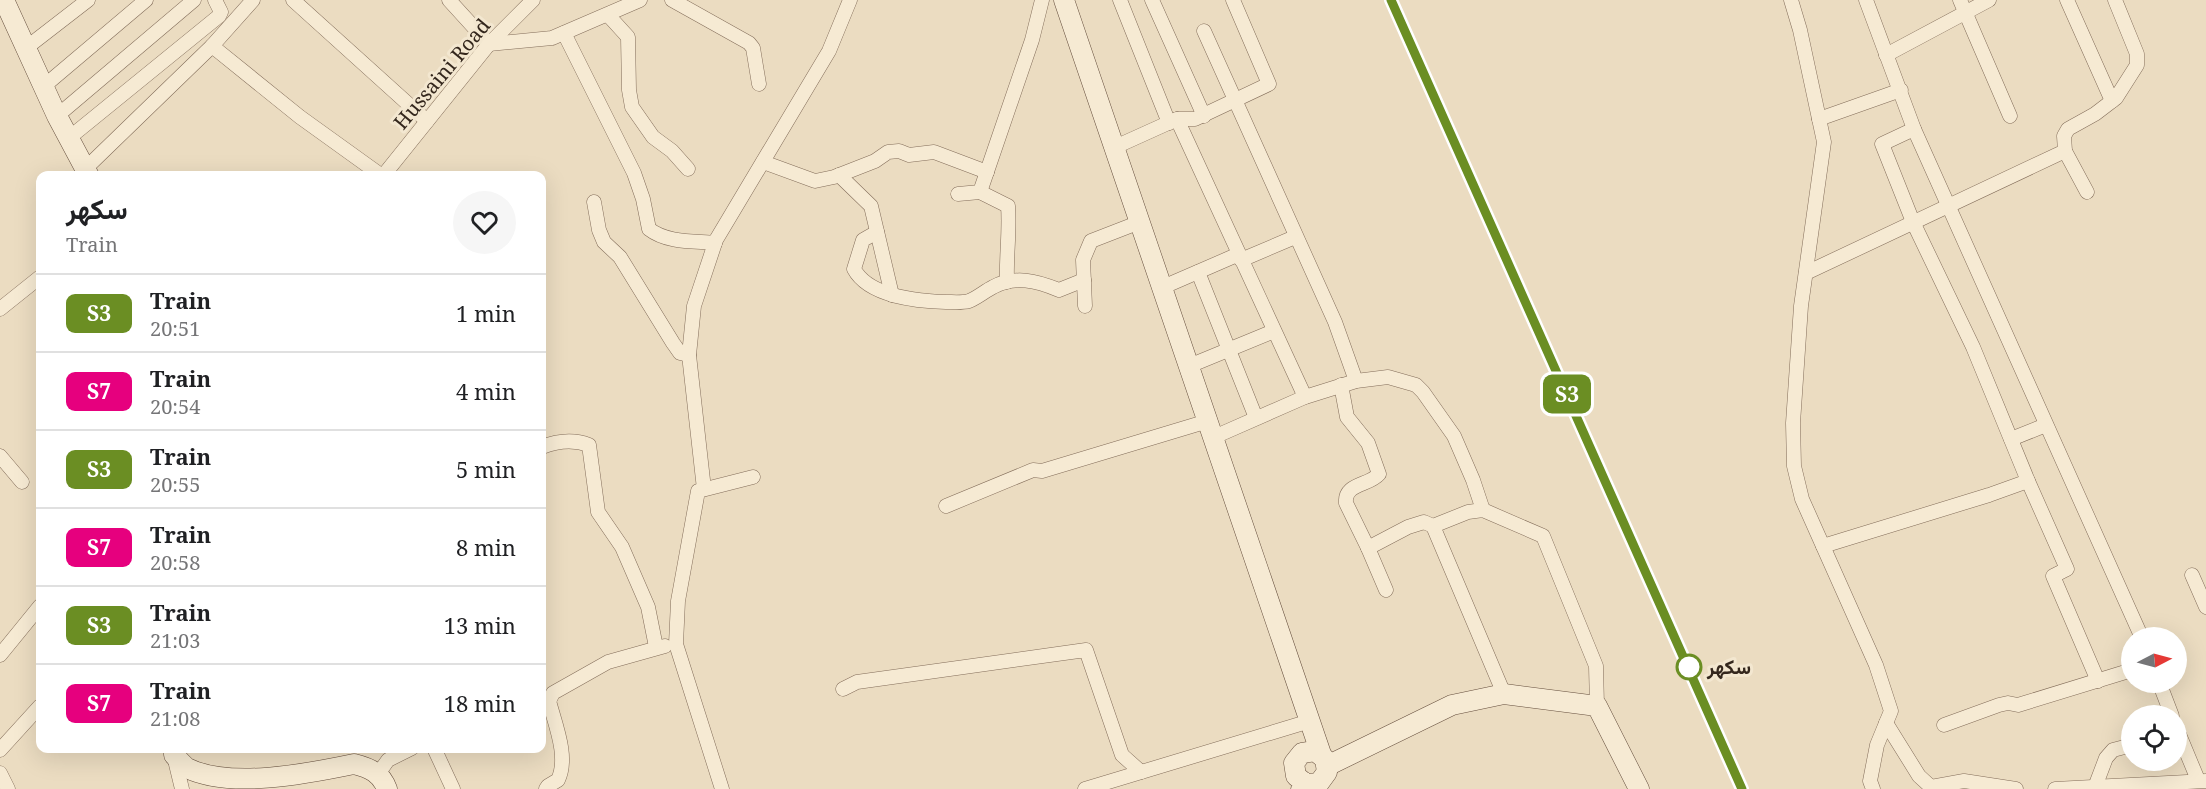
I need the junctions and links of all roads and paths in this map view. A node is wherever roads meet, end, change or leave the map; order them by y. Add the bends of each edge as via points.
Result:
1 (3, 0) edge
2 (88, 0) edge
3 (146, 0) edge
4 (194, 0) edge
5 (215, 0) edge
6 (254, 0) edge
7 (293, 0) edge
8 (449, 0) edge
9 (533, 0) edge
10 (640, 0) edge
11 (672, 0) edge
12 (850, 0) edge
13 (1042, 0) edge
14 (1064, 0) edge
15 (1120, 0) edge
16 (1152, 0) edge
17 (1233, 0) edge
18 (1791, 0) edge
19 (1866, 0) edge
20 (1960, 0) edge
21 (1989, 0) edge
22 (2067, 0) edge
23 (2115, 0) edge
24 (1965, 14) junction
25 (608, 15) junction
26 (1204, 31) dead end
27 (564, 33) junction
28 (489, 44) junction
29 (212, 46) junction
30 (26, 48) junction
31 (1886, 56) junction
32 (759, 84) dead end
33 (44, 87) junction
34 (1901, 90) junction
35 (1234, 100) junction
36 (2112, 101) junction
37 (57, 116) junction
38 (1204, 116) junction
39 (2010, 116) dead end
40 (1819, 119) junction
41 (427, 121) junction
42 (1173, 121) junction
43 (1914, 129) junction
44 (69, 138) junction
45 (1115, 147) junction
46 (2065, 152) junction
47 (763, 162) junction
48 (688, 169) dead end
49 (86, 171) edge
50 (88, 171) edge
51 (376, 171) edge
52 (387, 171) edge
53 (987, 172) junction
54 (839, 175) junction
55 (980, 192) junction
56 (2087, 192) dead end
57 (958, 194) dead end
58 (594, 202) dead end
59 (1950, 206) junction
60 (1140, 222) junction
61 (1913, 222) junction
62 (877, 232) junction
63 (1295, 237) junction
64 (715, 243) junction
65 (1240, 257) junction
66 (1198, 272) junction
67 (1806, 273) junction
68 (36, 280) edge
69 (1083, 280) junction
70 (1007, 282) junction
71 (1162, 287) junction
72 (892, 295) junction
73 (1085, 306) dead end
74 (0, 309) edge
75 (1274, 331) junction
76 (1228, 350) junction
77 (689, 355) junction
78 (1190, 366) junction
79 (1356, 381) junction
80 (1341, 386) junction
81 (1305, 397) junction
82 (1256, 418) junction
83 (2046, 425) junction
84 (1211, 429) junction
85 (2011, 439) junction
86 (546, 446) edge
87 (0, 456) edge
88 (753, 477) dead end
89 (2028, 481) junction
90 (22, 482) dead end
91 (704, 489) junction
92 (946, 506) dead end
93 (1483, 510) junction
94 (1433, 526) junction
95 (1823, 546) junction
96 (1368, 548) junction
97 (2192, 575) dead end
98 (1386, 591) dead end
99 (2206, 607) edge
100 (36, 611) edge
101 (2137, 627) edge
102 (676, 644) junction
103 (656, 647) junction
104 (0, 655) edge
105 (2121, 674) edge
106 (2098, 681) junction
107 (843, 689) dead end
108 (1504, 694) junction
109 (546, 699) edge
110 (546, 703) edge
111 (1597, 706) junction
112 (36, 710) edge
113 (1310, 721) junction
114 (1886, 723) junction
115 (1944, 725) dead end
116 (2121, 748) edge
117 (0, 750) edge
118 (2187, 752) edge
119 (174, 753) edge
120 (175, 753) edge
121 (402, 753) edge
122 (436, 753) edge
123 (1327, 770) edge
124 (0, 772) edge
125 (1142, 772) junction
126 (382, 781) edge
127 (2202, 781) edge
128 (1304, 787) edge
129 (2095, 787) junction
130 (8, 789) edge
131 (182, 789) edge
132 (453, 789) edge
133 (546, 789) edge
134 (723, 789) edge
135 (1084, 789) edge
136 (1639, 789) edge
137 (1873, 789) edge
138 (2016, 789) edge
139 (2055, 789) edge

1 - 30 main road
2 - 30 street
3 - 33 street
4 - 37 street
5 - 44 street via 219,16
6 - 29 street
7 - 41 street
8 - 28 street
9 - 28 street, Hussaini Road
10 - 25 street
11 - 32 street via 749,43
12 - 47 street via 830,51
13 - 53 street
14 - 45 main road
15 - 42 street
16 - 38 street
17 - 35 street via 1269,84
18 - 40 street
19 - 31 street
20 - 24 street
21 - 24 street
22 - 36 street
23 - 36 street via 2137,54 2137,65
24 - 31 street
24 - 39 street
25 - 27 street
25 - 48 street via 628,39 632,107 653,136
26 - 35 street
27 - 28 street via 552,38
27 - 64 street via 634,172 649,229 669,238
28 - 41 street, Hussaini Road
29 - 50 street
29 - 51 street via 300,117
30 - 33 main road
31 - 34 street
33 - 37 main road
34 - 40 street
34 - 43 street
35 - 38 street
35 - 63 street
36 - 46 street via 2068,129 2063,140
37 - 44 main road
38 - 42 street
40 - 67 street via 1824,142
41 - 52 street, Hussaini Road
42 - 45 street
42 - 65 street
43 - 59 street
43 - 61 street via 1882,144
44 - 49 main road
45 - 60 main road
46 - 56 street
46 - 59 street
47 - 54 street via 815,181
47 - 64 street
53 - 54 street via 934,152 909,155 899,151 888,152
53 - 55 street
54 - 62 street via 871,206
55 - 57 street
55 - 70 street via 1008,206
58 - 77 street via 604,242 620,256 673,343 681,353
59 - 61 street
59 - 83 street
60 - 69 street via 1091,241 1083,260
60 - 71 main road
61 - 67 street
61 - 85 street via 1973,347
62 - 72 street
62 - 72 street via 863,240 854,269 866,282
63 - 65 street
63 - 79 street via 1335,322
64 - 77 street via 694,306
65 - 66 street
65 - 75 street
66 - 71 street
66 - 76 street
67 - 95 street via 1793,423 1794,466 1802,499
68 - 74 street
69 - 70 street via 1059,290 1034,280
69 - 73 street
70 - 72 street via 969,301 924,301
71 - 78 main road
75 - 76 street
75 - 81 street
76 - 78 street
76 - 82 street
77 - 91 street
78 - 84 main road
79 - 80 street
79 - 93 street via 1388,377 1416,385 1454,436
80 - 81 street
80 - 96 street via 1347,417 1368,443 1379,474 1348,491 1346,496
81 - 82 street
82 - 84 street
83 - 85 street
83 - 101 street
84 - 92 street via 1033,470
84 - 113 main road
85 - 89 street
86 - 103 street via 561,441 589,445 598,512 622,547 648,607
87 - 90 street
88 - 91 street
89 - 95 street
89 - 106 street via 2067,569 2053,576
91 - 102 street via 698,490 685,556
93 - 94 street
93 - 111 street via 1543,536 1596,666
94 - 96 street via 1424,522 1408,527
94 - 108 street
95 - 114 street via 1876,665 1891,711
96 - 98 street
97 - 99 street
100 - 104 street
102 - 103 street
102 - 134 street
103 - 109 street via 608,662
105 - 106 street
106 - 115 street via 2018,705 1999,705
107 - 125 street via 857,682 1086,650 1122,755
108 - 111 main road
108 - 123 main road via 1452,705
110 - 133 street via 560,744 562,768 558,780
111 - 136 main road
112 - 117 street
113 - 123 main road
113 - 125 street
114 - 137 street via 1877,745 1870,781
114 - 138 street via 1919,776 1931,787 1964,781
116 - 129 street via 2106,758
118 - 127 street
119 - 131 street
120 - 126 main road via 188,768 210,778 236,782 261,782 354,764 368,768
121 - 126 street via 388,760
122 - 132 street
123 - 128 main road via 1319,783
123 - 128 main road via 1308,751 1302,753 1294,763 1296,776
124 - 130 street
125 - 135 street
127 - 129 street
129 - 139 street

